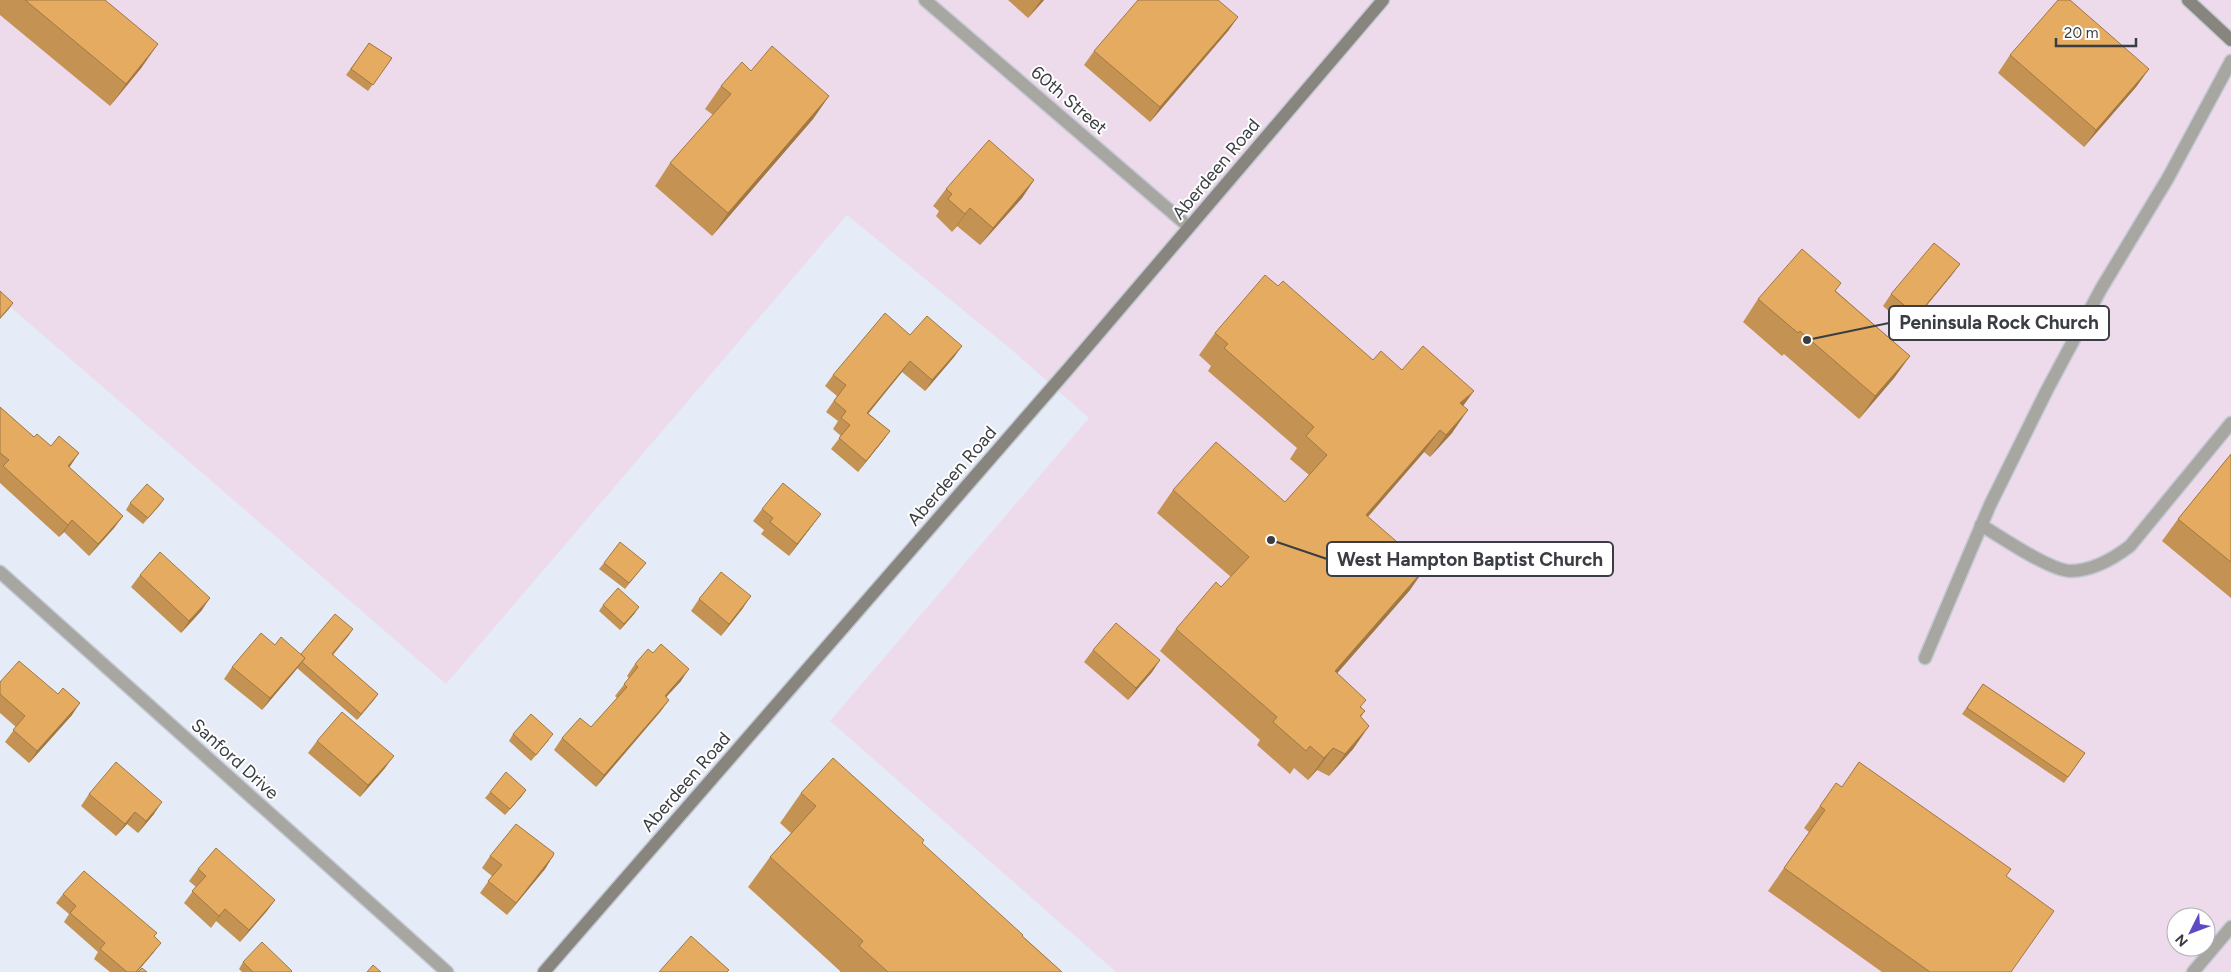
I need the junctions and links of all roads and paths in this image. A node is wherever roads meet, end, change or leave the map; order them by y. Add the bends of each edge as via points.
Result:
1 (925, 0) edge
2 (1383, 0) edge
3 (2188, 0) edge
4 (2231, 40) edge
5 (2231, 62) edge
6 (1189, 227) junction
7 (2231, 423) edge
8 (1981, 525) junction
9 (0, 572) edge
10 (1925, 658) dead end
11 (2231, 927) edge
12 (447, 972) edge
13 (544, 972) edge
14 (2193, 972) edge

1 - 6 street, 60th Street
2 - 6 main road, Aberdeen Road
3 - 4 main road
5 - 8 street via 2168,178 2101,289
6 - 13 main road, Aberdeen Road
7 - 8 street via 2130,546 2096,566 2069,571 2045,562
8 - 10 street
9 - 12 street, Sanford Drive
11 - 14 street

